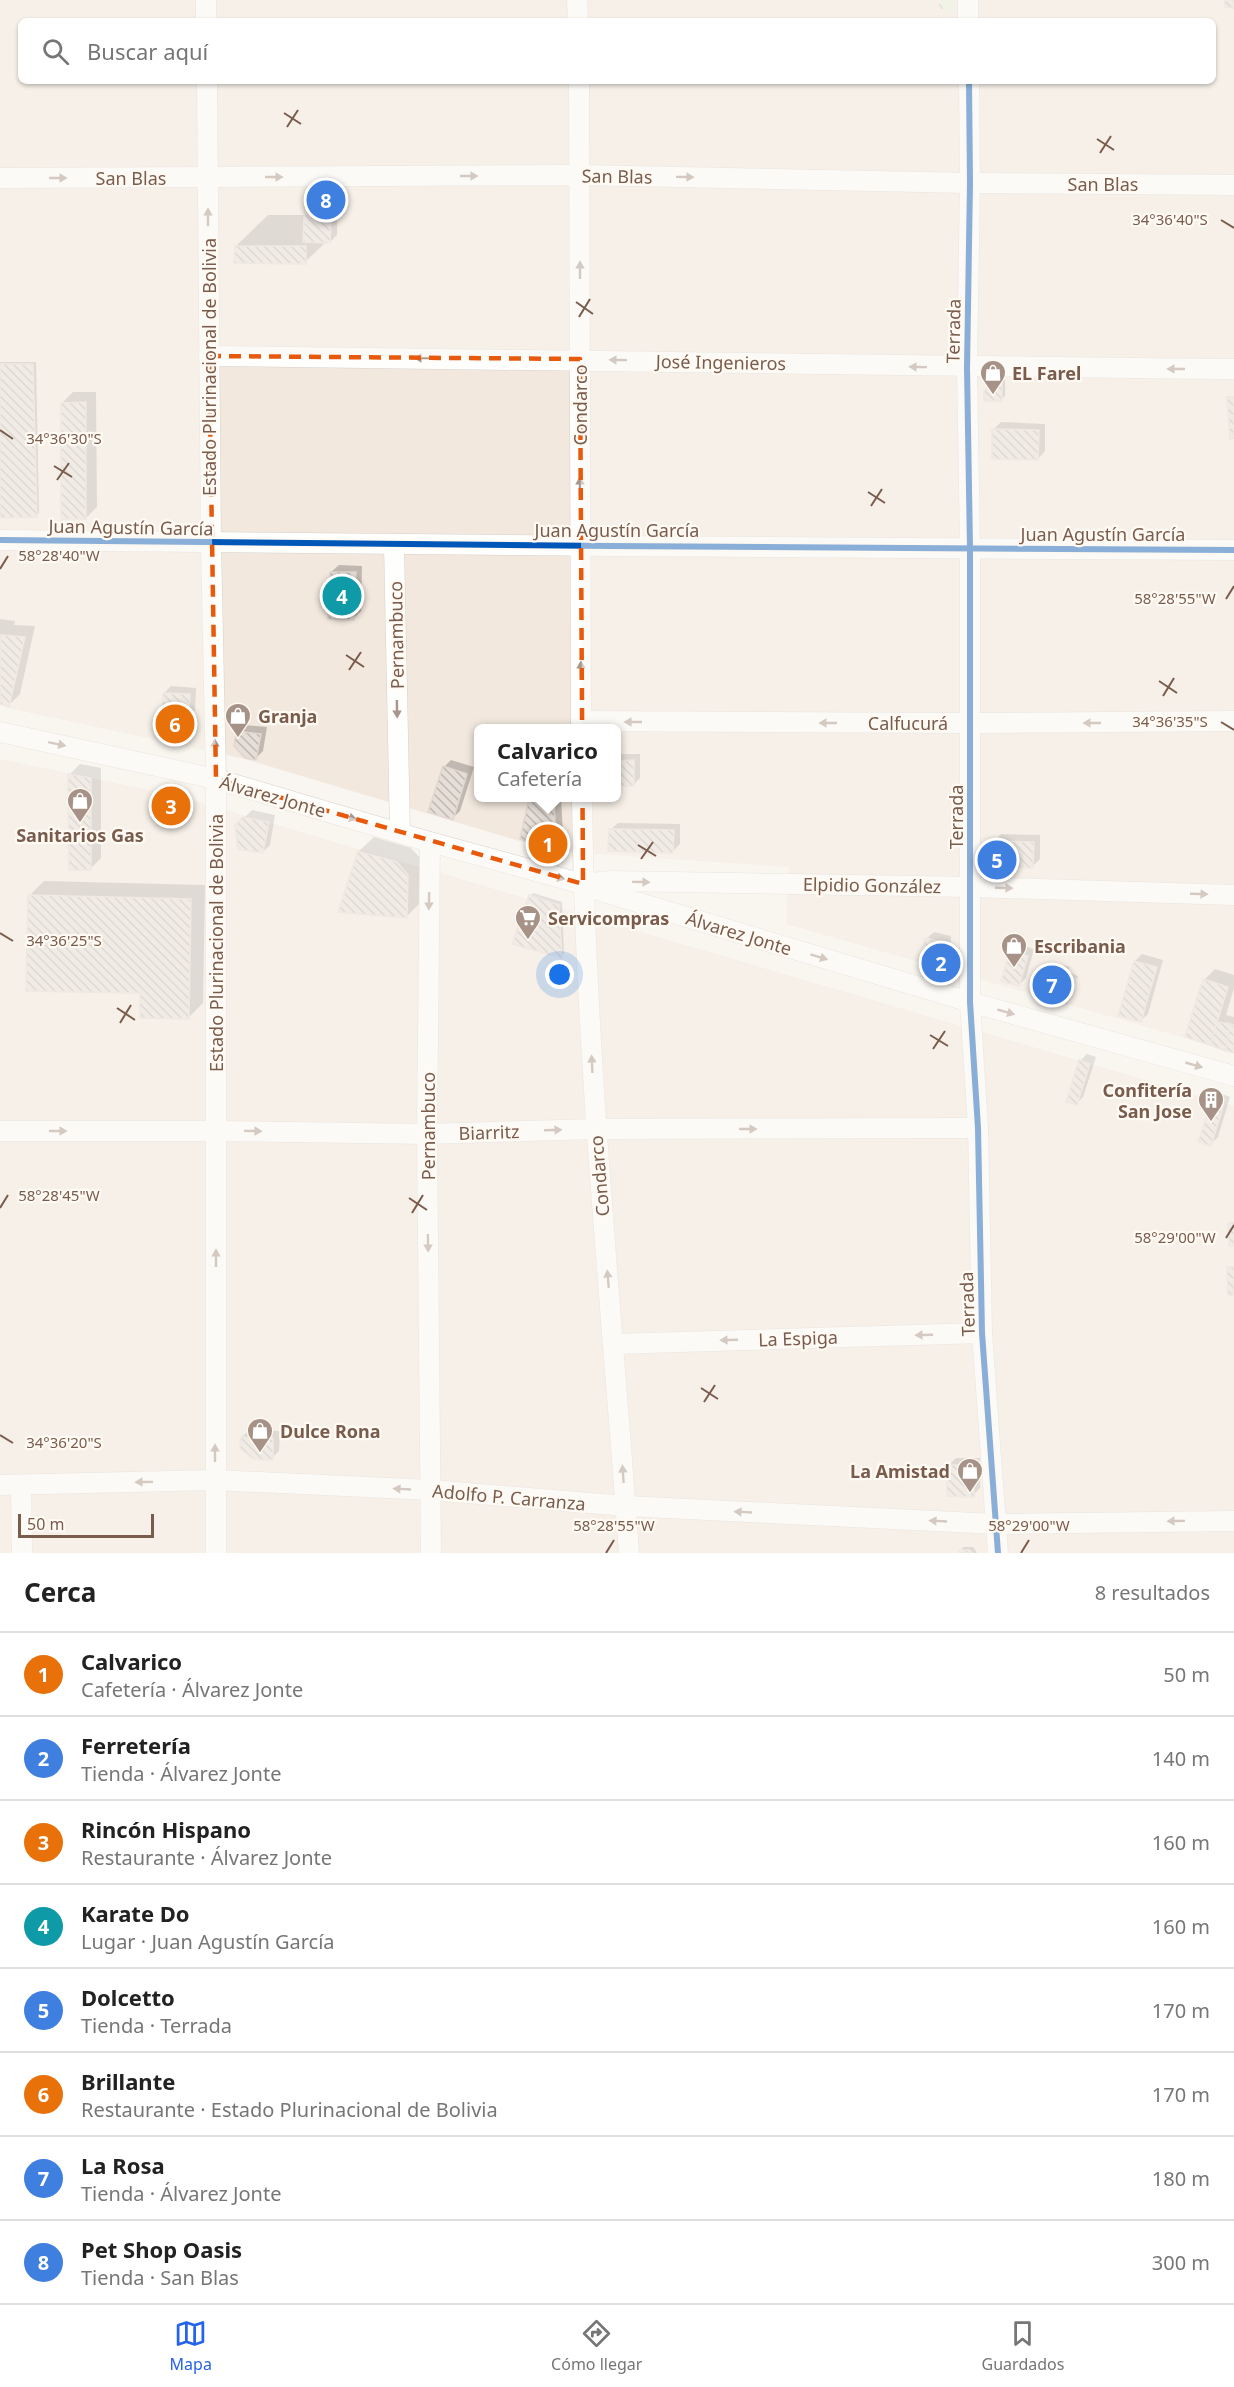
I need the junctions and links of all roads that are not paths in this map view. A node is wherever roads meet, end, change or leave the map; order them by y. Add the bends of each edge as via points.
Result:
1 (206, 0) edge
2 (577, 0) edge
3 (968, 0) edge
4 (206, 18) edge
5 (578, 18) edge
6 (968, 18) edge
7 (207, 84) edge
8 (579, 84) edge
9 (969, 84) edge
10 (580, 175) junction
11 (208, 177) junction
12 (0, 178) edge
13 (970, 183) junction
14 (1234, 185) edge
15 (209, 356) junction
16 (580, 359) junction
17 (967, 368) junction
18 (1234, 369) edge
19 (0, 540) edge
20 (211, 543) junction
21 (394, 545) junction
22 (580, 545) junction
23 (970, 548) junction
24 (1234, 550) edge
25 (1234, 722) edge
26 (971, 723) junction
27 (581, 724) edge
28 (621, 725) edge
29 (0, 732) edge
30 (216, 779) junction
31 (582, 802) edge
32 (400, 832) junction
33 (430, 842) junction
34 (583, 884) junction
35 (972, 887) junction
36 (1234, 895) edge
37 (970, 1002) junction
38 (1234, 1076) edge
39 (978, 1128) junction
40 (595, 1129) junction
41 (0, 1131) edge
42 (216, 1131) junction
43 (427, 1134) junction
44 (982, 1333) junction
45 (614, 1344) junction
46 (215, 1480) junction
47 (0, 1485) edge
48 (21, 1485) junction
49 (431, 1490) junction
50 (626, 1506) junction
51 (1234, 1521) edge
52 (996, 1524) junction
53 (22, 1553) edge
54 (216, 1553) edge
55 (431, 1553) edge
56 (629, 1553) edge
57 (998, 1553) edge

1 - 4 street
2 - 5 street
3 - 6 street
7 - 11 street, Estado Plurinacional de Bolivia
8 - 10 street, Condarco
9 - 13 street, Terrada
11 -> 10 street, San Blas
10 -> 13 street, San Blas
16 -> 10 street, Condarco
12 -> 11 street, San Blas
15 -> 11 street, Estado Plurinacional de Bolivia
13 - 14 street, San Blas
13 - 17 street, Terrada
16 -> 15 street, José Ingenieros
15 - 20 street, Estado Plurinacional de Bolivia
17 -> 16 street, José Ingenieros
22 -> 16 street, Condarco
18 -> 17 street, José Ingenieros
17 - 23 street, Terrada
19 - 20 street, Juan Agustín García
20 - 21 street, Juan Agustín García
30 -> 20 street, Estado Plurinacional de Bolivia
21 - 22 street, Juan Agustín García
21 -> 32 street, Pernambuco
22 - 23 street, Juan Agustín García
27 -> 22 street, Condarco
23 - 24 street, Juan Agustín García
23 - 26 street, Terrada
25 -> 26 street, Calfucurá
26 -> 28 street, Calfucurá
26 - 35 street, Terrada
29 -> 30 street, Álvarez Jonte
30 -> 32 street, Álvarez Jonte
30 - 42 street, Estado Plurinacional de Bolivia
31 - 34 street, Condarco
32 - 33 street, Álvarez Jonte
33 -> 34 street, Álvarez Jonte
33 -> 43 street, Pernambuco
34 -> 35 street, Elpidio González via 612,881
34 -> 37 street, Álvarez Jonte
40 -> 34 street, Condarco
35 -> 36 street, Elpidio González
35 - 37 street, Terrada
37 -> 38 street, Álvarez Jonte
37 - 39 street, Terrada
40 -> 39 street, Biarritz
39 - 44 street, Terrada
43 -> 40 street, Biarritz
45 -> 40 street, Condarco
41 -> 42 street, Biarritz
42 -> 43 street, Biarritz
46 -> 42 street, Estado Plurinacional de Bolivia
43 -> 49 street, Pernambuco
44 -> 45 street, La Espiga
44 - 52 street, Terrada
50 -> 45 street, Condarco
46 -> 48 street, Adolfo P. Carranza
49 -> 46 street, Adolfo P. Carranza
46 - 54 street, Estado Plurinacional de Bolivia
47 - 48 street, Adolfo P. Carranza
48 - 53 street
49 - 50 street, Adolfo P. Carranza
49 - 55 street, Pernambuco
52 -> 50 street, Adolfo P. Carranza
50 - 56 street, Condarco
51 -> 52 street, Adolfo P. Carranza
52 - 57 street, Terrada

